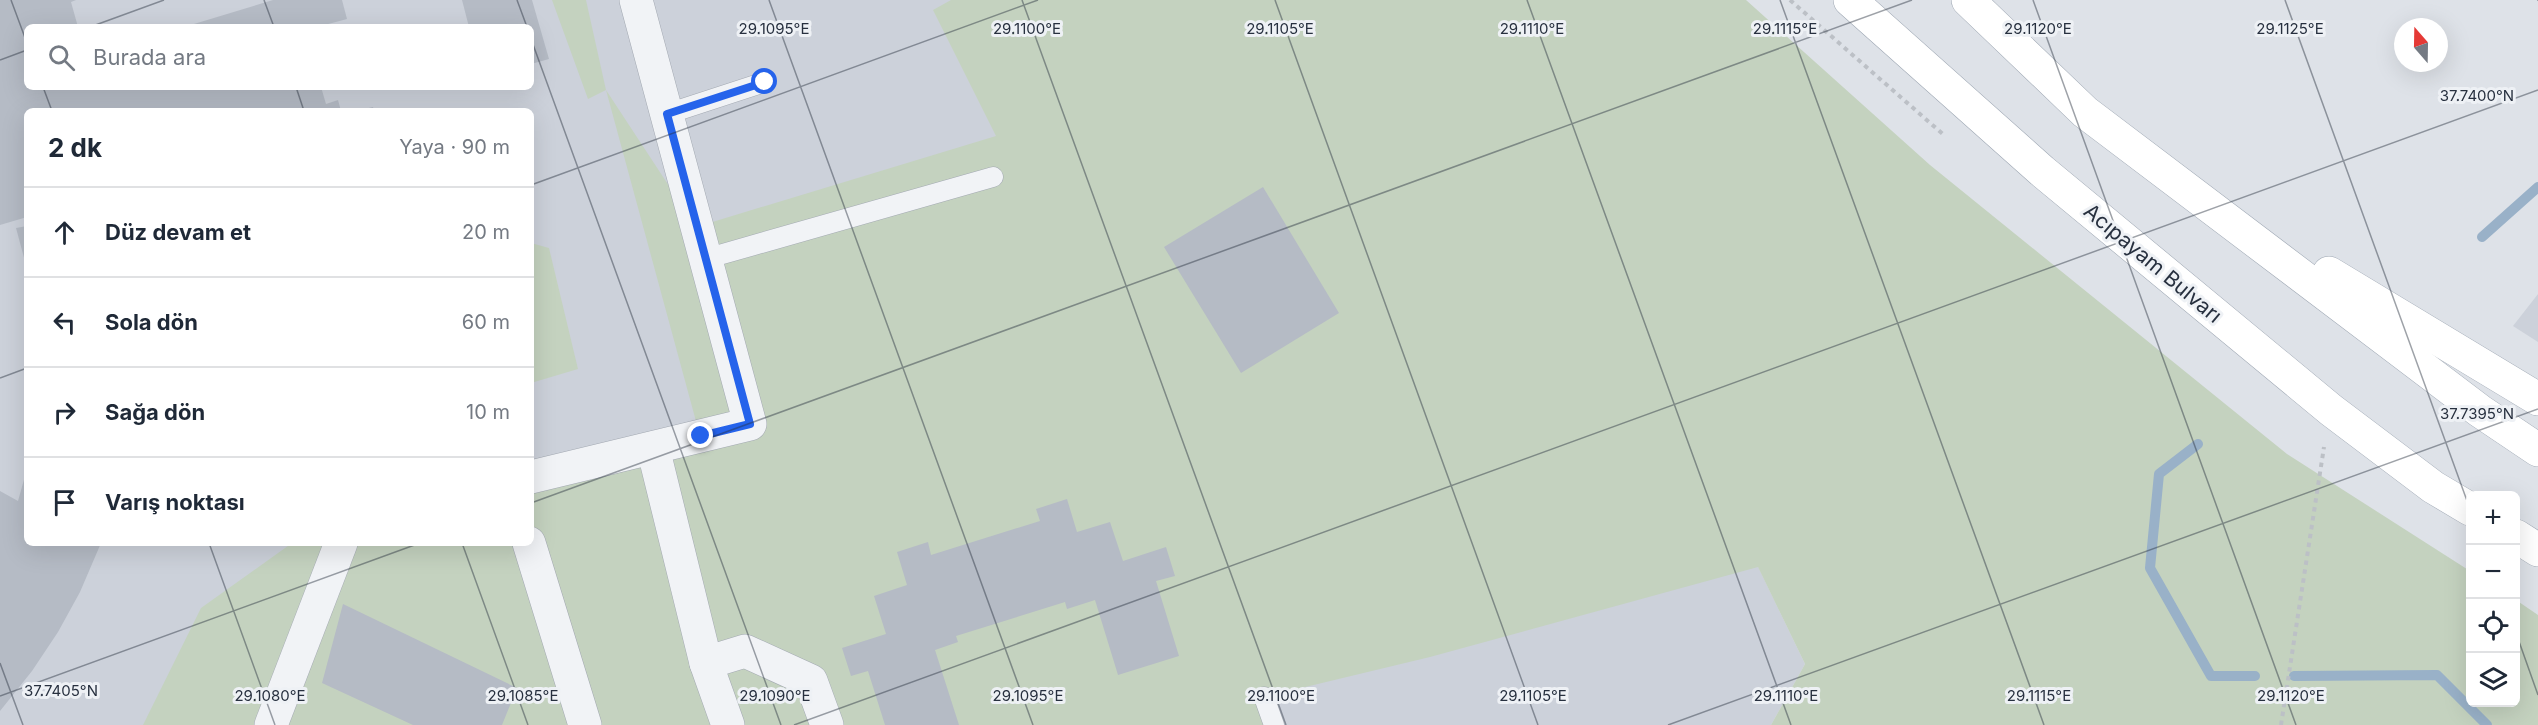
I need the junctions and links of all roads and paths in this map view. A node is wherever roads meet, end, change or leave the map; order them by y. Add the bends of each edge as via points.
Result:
1 (636, 0) edge
2 (1850, 0) edge
3 (1968, 0) edge
4 (765, 82) dead end
5 (667, 114) junction
6 (993, 177) dead end
7 (2171, 177) junction
8 (705, 259) junction
9 (2538, 399) edge
10 (2331, 410) junction
11 (653, 448) junction
12 (2538, 450) edge
13 (534, 476) edge
14 (2466, 507) edge
15 (2520, 539) edge
16 (340, 546) edge
17 (530, 546) edge
18 (2538, 550) edge
19 (706, 663) junction
20 (1264, 697) dead end
21 (271, 725) edge
22 (585, 725) edge
23 (728, 725) edge
24 (827, 725) edge
25 (1274, 725) edge
26 (2281, 725) edge

1 - 5 street
2 - 10 main road, Acıpayam Bulvarı via 2042,171
3 - 7 main road via 2085,112
4 - 5 lane
5 - 8 street
6 - 8 lane
7 - 9 main road
7 - 12 main road via 2480,411
8 - 11 street via 750,424
10 - 14 main road, Acıpayam Bulvarı via 2433,487
10 - 26 path
11 - 13 street
11 - 19 street
15 - 18 main road
16 - 21 street
17 - 22 street
19 - 23 street
19 - 24 street via 745,651 811,681
20 - 25 lane

